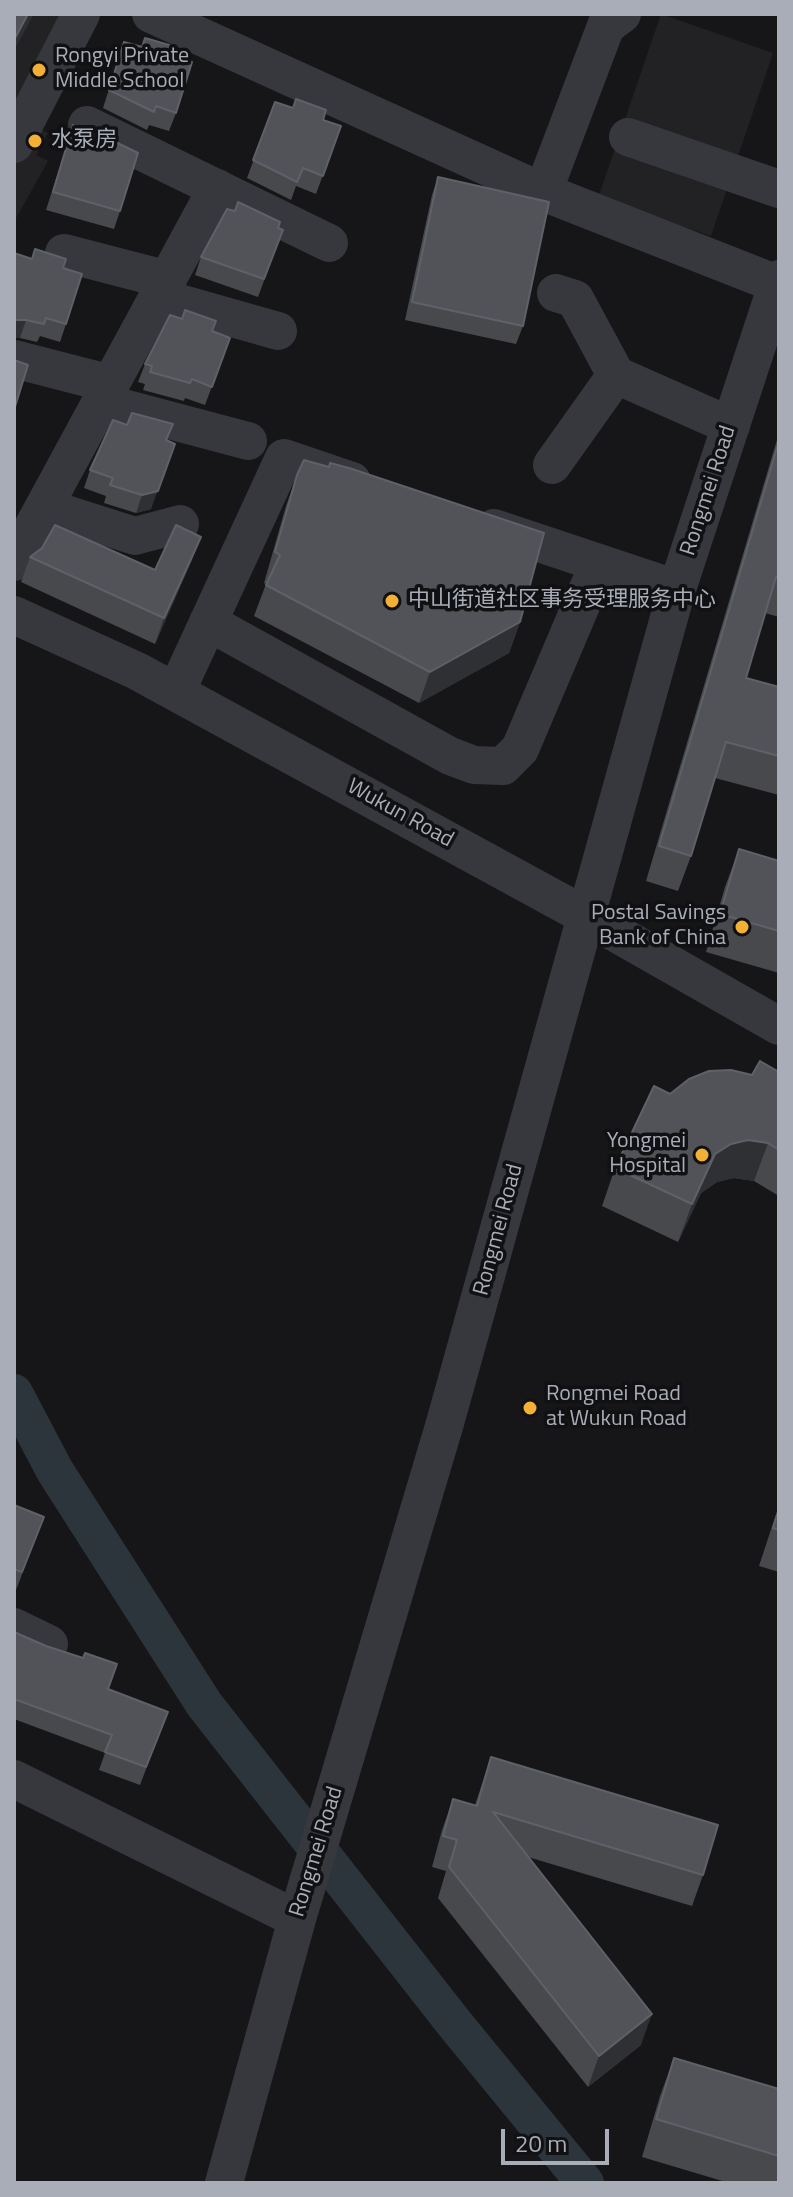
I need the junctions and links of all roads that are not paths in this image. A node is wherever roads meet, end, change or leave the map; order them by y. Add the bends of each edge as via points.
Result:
1 (81, 14) edge
2 (151, 14) edge
3 (622, 14) edge
4 (87, 125) dead end
5 (628, 137) dead end
6 (14, 144) edge
7 (217, 188) junction
8 (779, 189) edge
9 (543, 192) junction
10 (329, 243) dead end
11 (64, 253) dead end
12 (778, 281) edge
13 (163, 288) junction
14 (556, 293) dead end
15 (278, 331) dead end
16 (14, 359) edge
17 (616, 375) junction
18 (106, 393) junction
19 (731, 426) junction
20 (248, 441) dead end
21 (552, 465) dead end
22 (389, 493) edge
23 (30, 518) edge
24 (464, 518) edge
25 (180, 524) edge
26 (14, 562) edge
27 (599, 563) junction
28 (677, 589) junction
29 (14, 615) edge
30 (208, 622) junction
31 (176, 692) junction
32 (586, 916) junction
33 (779, 1026) edge
34 (14, 1627) edge
35 (49, 1644) edge
36 (14, 1779) edge
37 (297, 1919) junction
38 (224, 2183) edge

1 - 6 street
2 - 9 street
3 - 9 street via 606,26
4 - 7 street
5 - 8 street
7 - 10 street
7 - 13 street
9 - 12 street
11 - 13 street
12 - 19 street, Rongmei Road
13 - 15 street
13 - 18 street
14 - 17 street via 575,299
16 - 18 street
17 - 19 street
17 - 21 street
18 - 20 street
18 - 23 street
19 - 28 street, Rongmei Road
22 - 30 street via 284,458
23 - 25 street via 135,536
23 - 26 street
24 - 27 street
27 - 28 street
27 - 30 street via 520,749 503,766 474,765 450,756
28 - 32 street, Rongmei Road
29 - 31 street, Wukun Road
30 - 31 street
31 - 32 street, Wukun Road
32 - 33 street, Wukun Road
32 - 37 street, Rongmei Road via 445,1423
34 - 35 street
36 - 37 street
37 - 38 street, Rongmei Road

